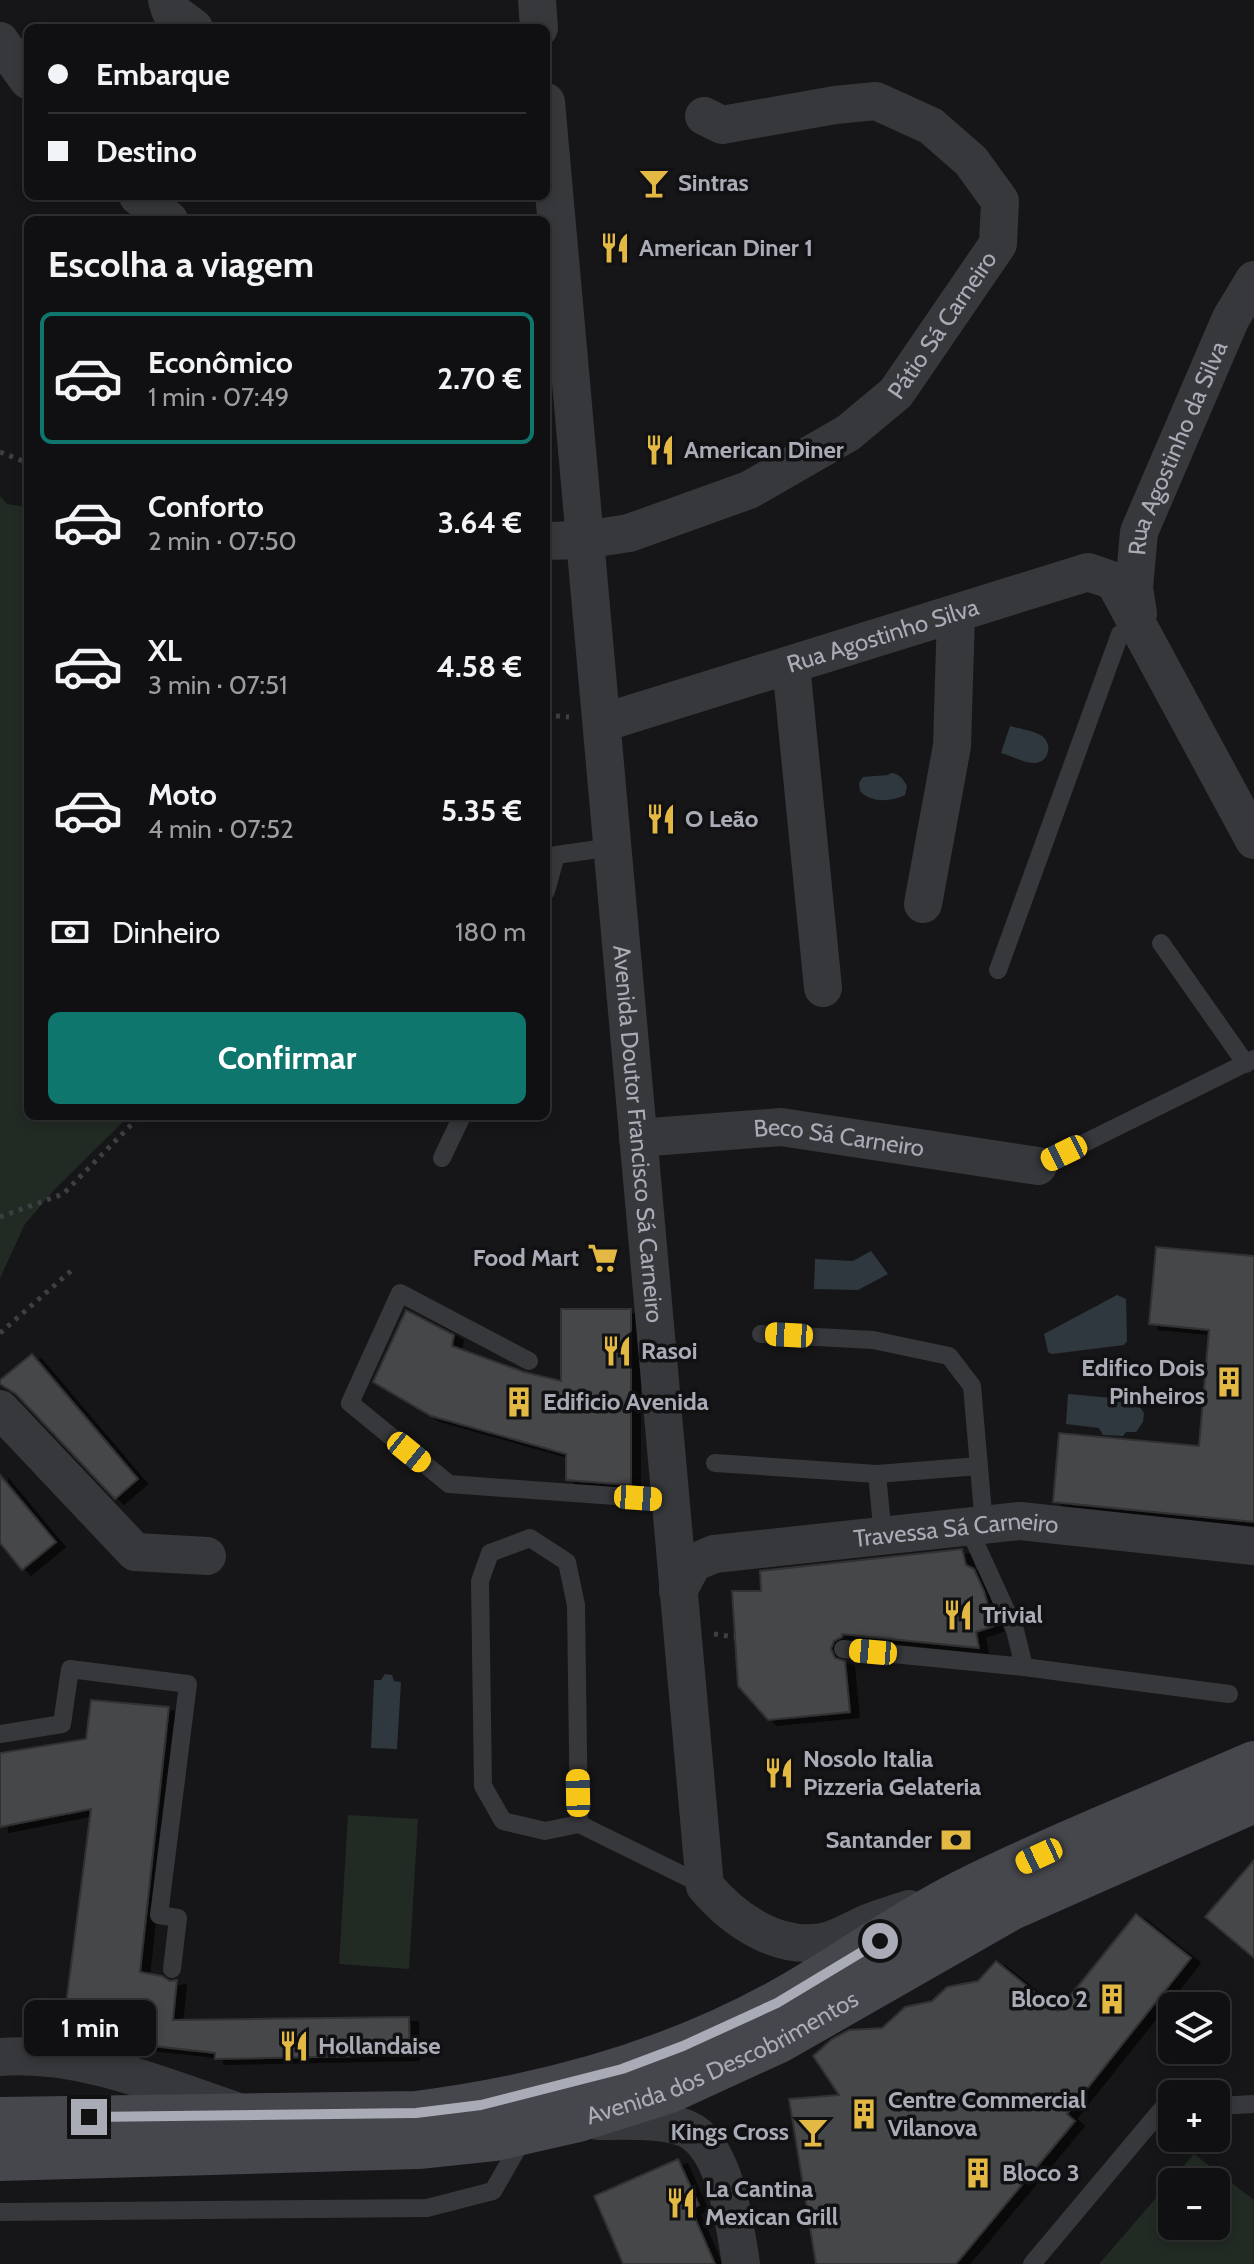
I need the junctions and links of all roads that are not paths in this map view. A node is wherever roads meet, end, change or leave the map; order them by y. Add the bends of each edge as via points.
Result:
1 (167, 0) edge
2 (537, 0) edge
3 (189, 24) edge
4 (539, 24) edge
5 (0, 41) edge
6 (24, 74) edge
7 (704, 116) dead end
8 (550, 148) edge
9 (143, 200) edge
10 (164, 216) edge
11 (1254, 280) edge
12 (584, 540) junction
13 (550, 541) edge
14 (956, 614) junction
15 (1140, 625) junction
16 (791, 665) junction
17 (602, 723) junction
18 (1254, 840) edge
19 (613, 847) junction
20 (550, 877) edge
21 (923, 904) dead end
22 (1161, 943) dead end
23 (998, 970) dead end
24 (823, 988) dead end
25 (1250, 1062) edge
26 (460, 1120) edge
27 (638, 1138) junction
28 (442, 1158) dead end
29 (1038, 1166) joint
30 (761, 1334) dead end
31 (529, 1361) dead end
32 (0, 1409) edge
33 (715, 1463) dead end
34 (979, 1466) junction
35 (877, 1474) junction
36 (670, 1500) junction
37 (976, 1526) junction
38 (883, 1536) junction
39 (1254, 1546) edge
40 (207, 1556) dead end
41 (678, 1591) junction
42 (843, 1649) dead end
43 (1024, 1667) junction
44 (1229, 1694) dead end
45 (0, 1734) edge
46 (1254, 1763) edge
47 (1254, 1801) edge
48 (579, 1824) junction
49 (705, 1886) junction
50 (958, 1894) junction
51 (172, 1969) dead end
52 (0, 2057) edge
53 (1254, 2104) edge
54 (1230, 2105) edge
55 (1158, 2114) edge
56 (247, 2115) junction
57 (0, 2119) edge
58 (578, 2120) junction
59 (527, 2132) junction
60 (0, 2159) edge
61 (0, 2212) edge
62 (741, 2264) edge
63 (1032, 2264) edge

1 - 3 street via 170,10
2 - 4 street
5 - 6 street
7 - 12 street, Pátio Sá Carneiro via 722,125 876,101 931,126 971,161 1000,201 998,244 896,393 848,433 749,490 629,533
8 - 12 street, Avenida Doutor Francisco Sá Carneiro
9 - 10 street
11 - 15 street, Rua Agostinho da Silva via 1231,318 1139,532 1134,588
12 - 13 street, Pátio Sá Carneiro
12 - 17 street, Avenida Doutor Francisco Sá Carneiro
14 - 15 street, Rua Agostinho Silva via 1088,572 1114,581
14 - 16 street, Rua Agostinho Silva
14 - 21 street via 952,746
15 - 18 street, Rua Agostinho Silva
15 - 23 lane via 1120,634
16 - 17 street, Rua Agostinho Silva
16 - 24 street
17 - 19 street, Avenida Doutor Francisco Sá Carneiro
19 - 20 lane via 556,855
19 - 27 street, Avenida Doutor Francisco Sá Carneiro
22 - 25 lane
25 - 29 lane
26 - 28 lane
27 - 29 street, Beco Sá Carneiro via 781,1127
27 - 36 street, Avenida Doutor Francisco Sá Carneiro
30 - 34 lane via 873,1340 949,1356 972,1386
31 - 36 lane via 400,1293 350,1403 449,1484
32 - 40 street via 135,1552
33 - 35 lane
34 - 35 lane
34 - 37 lane
35 - 38 lane
36 - 41 street, Avenida Doutor Francisco Sá Carneiro
37 - 38 street, Travessa Sá Carneiro
37 - 39 street, Travessa Sá Carneiro via 1020,1521
37 - 43 lane
38 - 41 street, Travessa Sá Carneiro via 714,1554 693,1563
41 - 49 street, Avenida Doutor Francisco Sá Carneiro
42 - 43 lane
43 - 44 lane
45 - 51 lane via 62,1724 70,1669 188,1684 159,1915 178,1918
46 - 50 main road, Avenida dos Descobrimentos
47 - 58 main road, Avenida dos Descobrimentos via 1010,1909 779,2041 670,2091
48 - 48 lane via 576,1605 567,1562 530,1538 490,1553 480,1581 483,1786 503,1821 545,1831
48 - 49 lane
49 - 50 street via 724,1909 773,1937 823,1942
50 - 56 main road, Avenida dos Descobrimentos via 777,2003 622,2069 481,2105 416,2113
52 - 56 street via 73,2061
53 - 54 lane
55 - 63 lane
56 - 57 main road, Avenida dos Descobrimentos
58 - 59 main road, Avenida dos Descobrimentos
58 - 62 street via 657,2122 694,2133 713,2157 731,2200
59 - 60 main road, Avenida dos Descobrimentos via 418,2147
59 - 61 lane via 493,2191 427,2208

